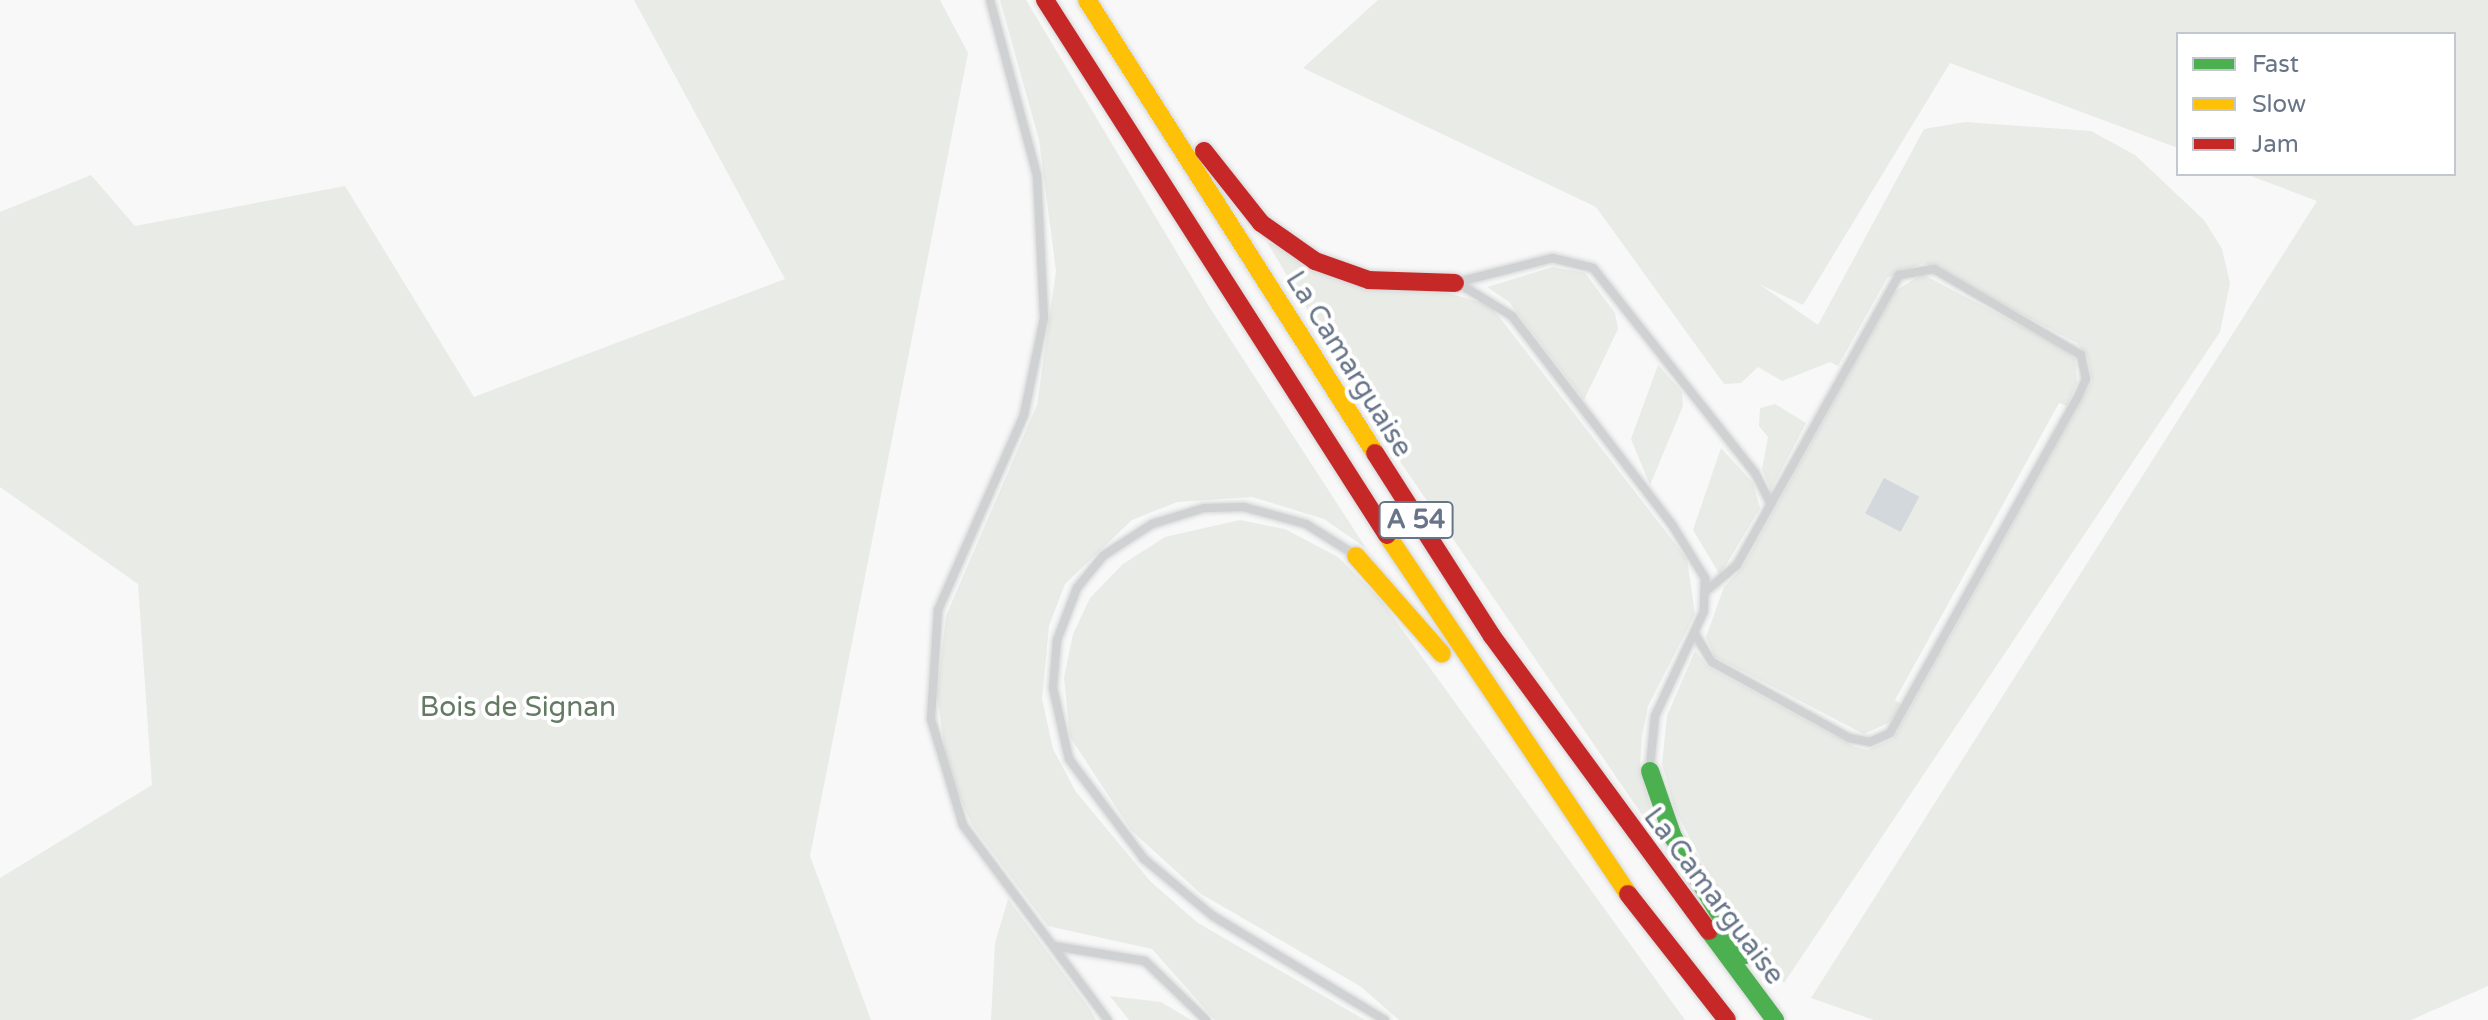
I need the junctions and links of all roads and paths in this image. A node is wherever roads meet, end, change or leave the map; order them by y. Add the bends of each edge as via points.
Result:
1 (990, 0) edge
2 (1045, 0) edge
3 (1087, 0) edge
4 (1104, 0) edge
5 (1455, 283) junction
6 (1770, 503) junction
7 (1356, 556) joint
8 (1707, 590) junction
9 (1695, 634) junction
10 (1650, 771) joint
11 (1558, 796) junction
12 (1053, 946) junction
13 (1108, 1020) edge
14 (1206, 1020) edge
15 (1385, 1020) edge
16 (1727, 1020) edge
17 (1775, 1020) edge
18 (1794, 1020) edge

1 - 12 lane via 1036,165 1044,318 1024,415 938,610 929,693 941,771 963,825
2 - 11 highway, A 54 via 1304,413
3 - 17 highway, La Camarguaise / A 54 via 1492,636 1648,858
4 - 5 highway via 1261,223 1298,252 1351,275
5 - 6 lane via 1552,258 1593,268 1755,473
5 - 8 lane via 1512,316 1671,523
6 - 8 lane via 1737,565
6 - 9 lane via 1887,289 1907,271 1943,273 2081,355 2086,379 2078,397 1890,733 1870,742 1849,738 1712,662
7 - 11 highway
7 - 15 lane via 1267,510 1222,506 1152,524 1103,556 1077,588 1057,640 1053,688 1069,759 1144,859 1213,916 1359,998
8 - 9 lane
9 - 10 lane via 1655,716
10 - 18 highway via 1696,880
11 - 16 highway, A 54
12 - 13 lane
12 - 14 lane via 1145,961

